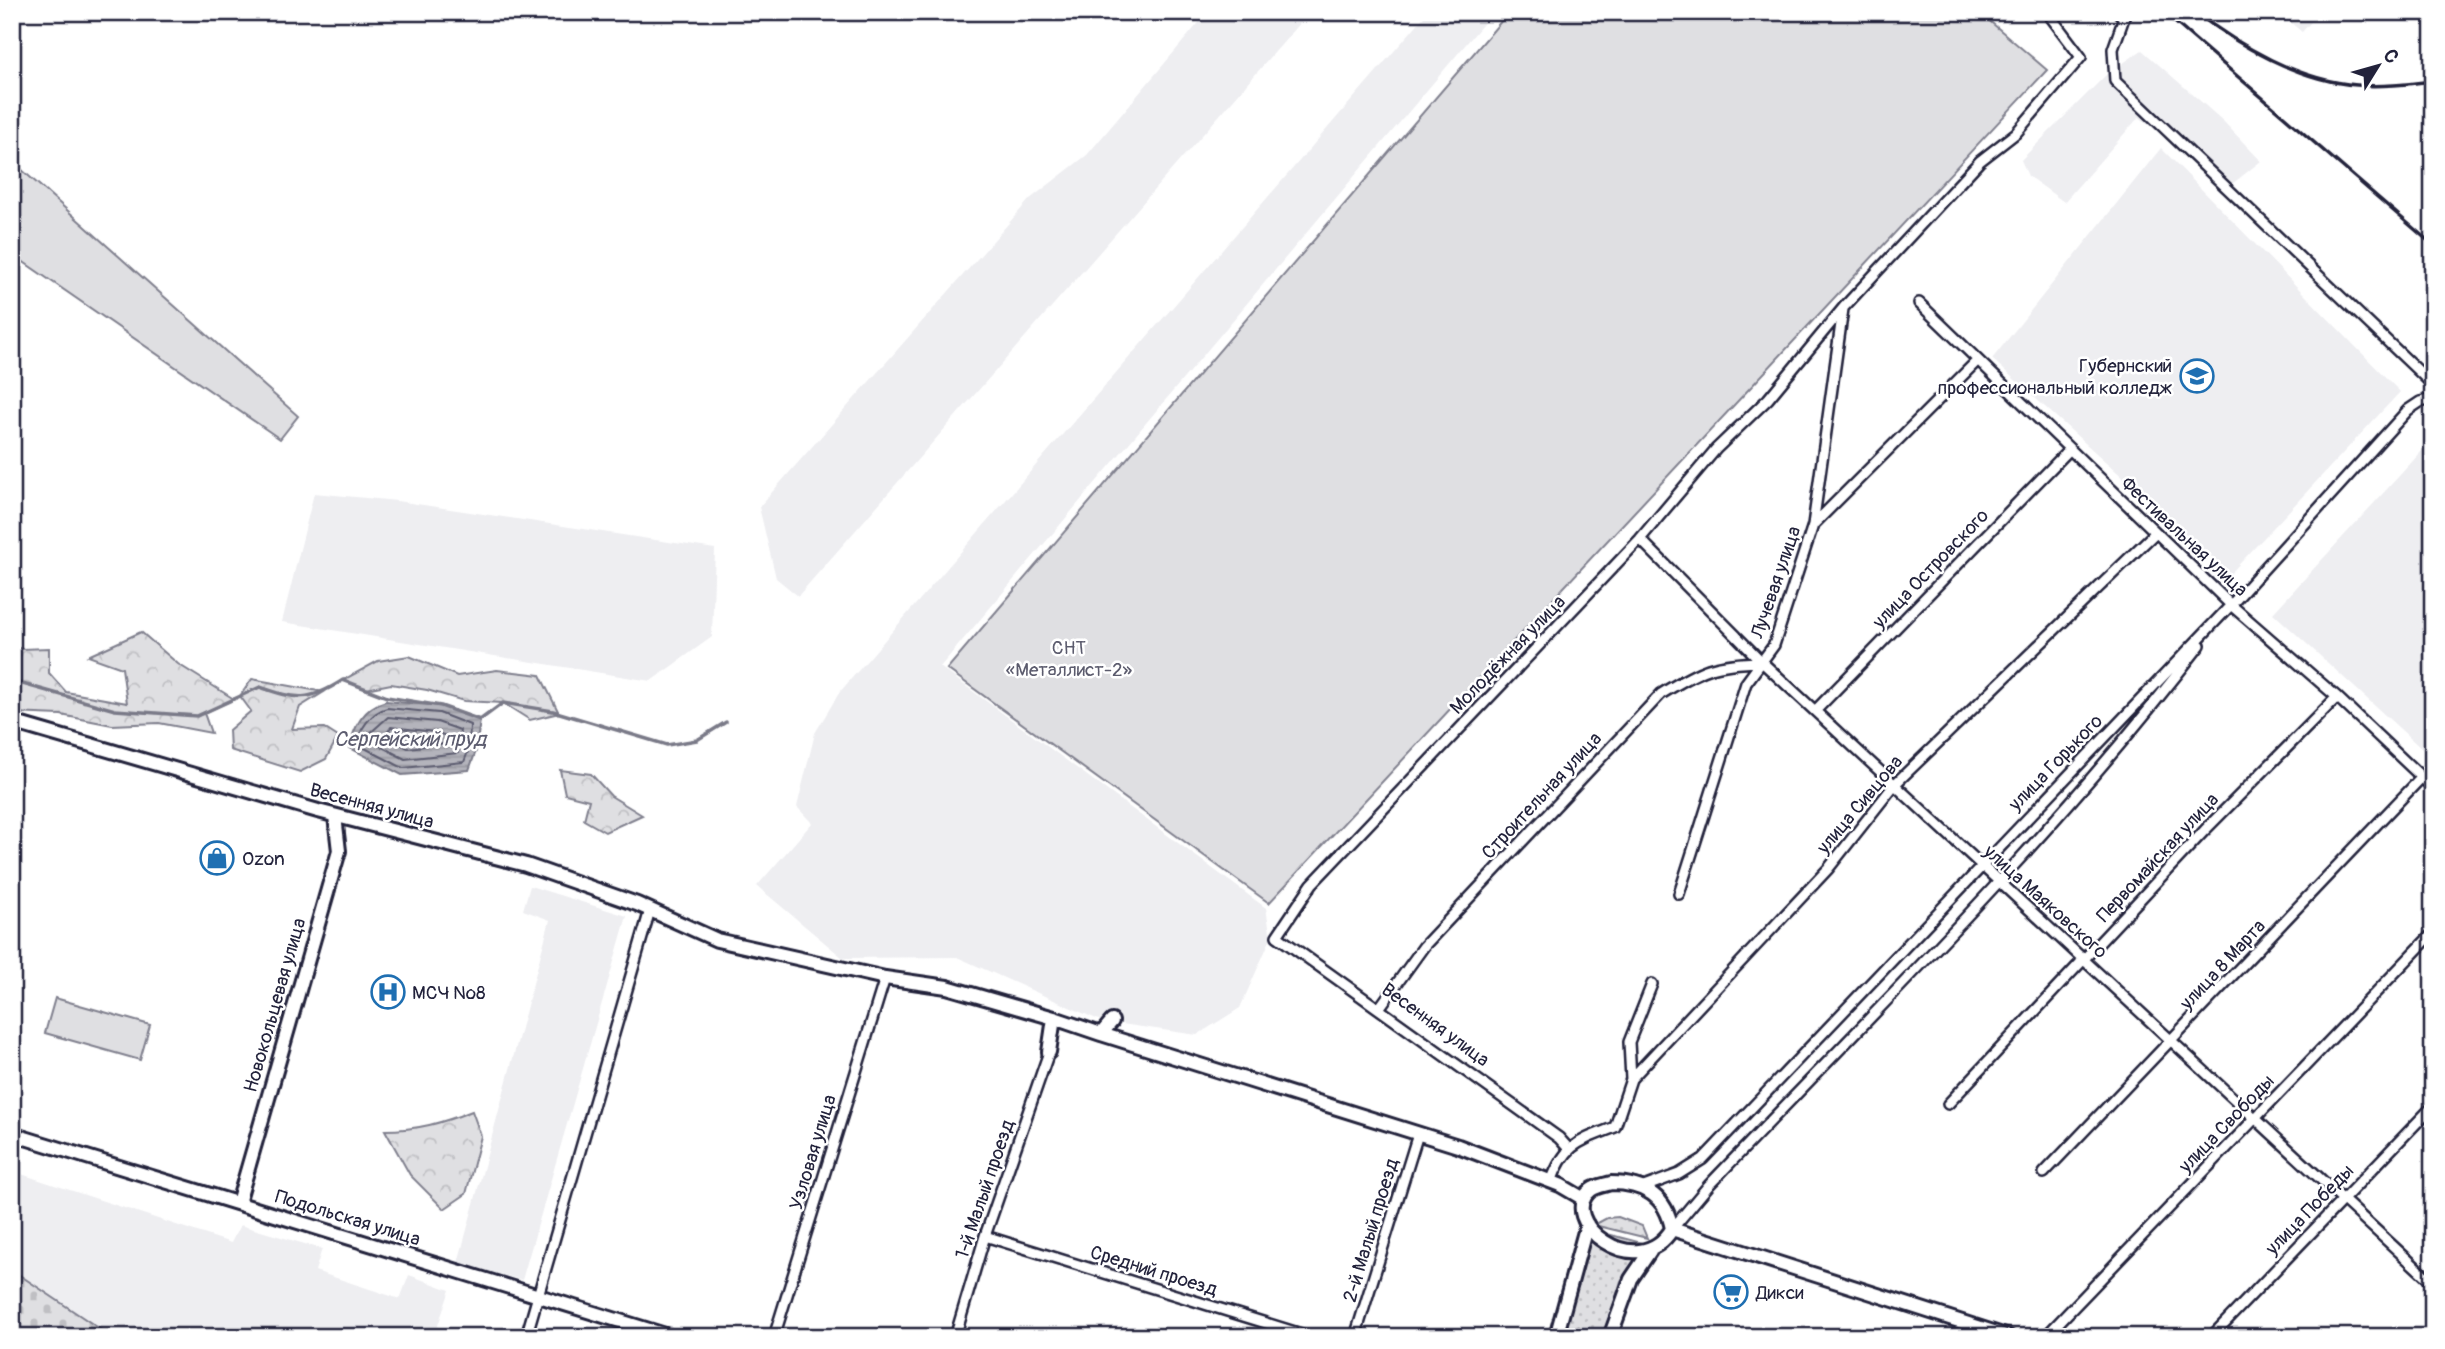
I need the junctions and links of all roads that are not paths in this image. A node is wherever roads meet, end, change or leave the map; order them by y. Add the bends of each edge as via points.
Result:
1 (2047, 12) edge
2 (2118, 12) edge
3 (1919, 303) dead end
4 (1844, 307) junction
5 (1977, 361) junction
6 (2433, 393) edge
7 (2433, 399) edge
8 (2069, 450) junction
9 (1813, 525) junction
10 (2155, 533) junction
11 (1640, 539) junction
12 (2231, 605) junction
13 (1762, 662) junction
14 (2337, 697) junction
15 (1816, 710) junction
16 (12, 722) edge
17 (2422, 777) junction
18 (1895, 784) junction
19 (2433, 788) edge
20 (335, 816) junction
21 (1982, 867) junction
22 (1999, 881) junction
23 (1679, 894) dead end
24 (650, 910) junction
25 (2433, 933) edge
26 (1276, 936) joint
27 (2085, 960) junction
28 (885, 978) junction
29 (1652, 984) dead end
30 (1380, 1007) junction
31 (1054, 1018) junction
32 (1112, 1021) dead end
33 (1101, 1034) junction
34 (2172, 1042) junction
35 (1049, 1052) joint
36 (1631, 1079) junction
37 (1948, 1104) dead end
38 (2433, 1106) edge
39 (2254, 1119) junction
40 (12, 1134) edge
41 (1418, 1134) junction
42 (1568, 1148) junction
43 (2045, 1173) dead end
44 (1552, 1182) junction
45 (1644, 1187) junction
46 (1584, 1199) junction
47 (2341, 1200) junction
48 (238, 1203) junction
49 (1587, 1224) junction
50 (1672, 1229) junction
51 (985, 1236) junction
52 (1650, 1251) junction
53 (2433, 1283) edge
54 (538, 1295) junction
55 (526, 1337) edge
56 (672, 1337) edge
57 (774, 1337) edge
58 (955, 1337) edge
59 (1311, 1337) edge
60 (1355, 1337) edge
61 (1556, 1337) edge
62 (1611, 1337) edge
63 (2008, 1337) edge
64 (2045, 1337) edge
65 (2211, 1337) edge

1 - 4 street, Молодёжная улица via 2081,57 2016,133 1980,161
2 - 6 street via 2124,18 2113,49 2115,81 2431,383
3 - 5 street, Фестивальная улица
4 - 9 street, Лучевая улица
4 - 11 street, Молодёжная улица via 1768,399 1716,449
5 - 8 street, Фестивальная улица
5 - 9 street
7 - 12 street via 2408,410
8 - 10 street, Фестивальная улица
8 - 15 street, улица Островского
9 - 13 street, Лучевая улица via 1774,645
10 - 12 street, Фестивальная улица
10 - 18 street, улица Сивцова
11 - 13 street, улица Маяковского
11 - 26 street, Молодёжная улица via 1312,884
12 - 14 street, Фестивальная улица
12 - 21 street, улица Горького
12 - 22 street, улица Горького via 2135,729
13 - 15 street, улица Маяковского
13 - 23 street, Лучевая улица via 1746,683
13 - 30 street, Строительная улица via 1701,669 1661,694 1424,946
14 - 17 street, Фестивальная улица
14 - 27 street, Первомайская улица
15 - 18 street, улица Маяковского
16 - 20 street, Весенняя улица
17 - 19 street, Фестивальная улица
17 - 34 street, улица 8 Марта
18 - 21 street, улица Маяковского
18 - 36 street, улица Сивцова via 1828,869
20 - 24 street, Весенняя улица via 526,865
20 - 48 street, Новокольцевая улица via 339,851
21 - 22 street, улица Маяковского
21 - 45 street, улица Горького via 1703,1159
22 - 27 street, улица Маяковского
22 - 50 street, улица Горького
24 - 28 street, Весенняя улица via 717,940
24 - 54 street
25 - 39 street, улица Свободы
26 - 30 street, Весенняя улица
27 - 34 street, улица Маяковского
27 - 37 street, Первомайская улица
28 - 31 street, Весенняя улица via 947,987
28 - 57 street, Узловая улица
29 - 36 street via 1629,1042
30 - 42 street, Весенняя улица
31 - 33 street, Весенняя улица
31 - 35 street
32 - 33 street
33 - 41 street, Весенняя улица
34 - 39 street, улица Маяковского
34 - 43 street, улица 8 Марта
35 - 51 street, 1-й Малый проезд
36 - 42 street via 1615,1127
38 - 47 street, улица Победы
39 - 47 street, улица Маяковского
39 - 64 street, улица Свободы
40 - 48 street, Подольская улица
41 - 44 street, Весенняя улица
41 - 60 street, 2-й Малый проезд
42 - 44 street
44 - 46 street, Весенняя улица
45 - 46 street via 1611,1184 1592,1189
45 - 50 street via 1664,1203
46 - 49 street
47 - 53 street, улица Маяковского
47 - 65 street, улица Победы
48 - 54 street, Подольская улица
49 - 52 street via 1598,1240
49 - 61 street
50 - 52 street via 1666,1240
50 - 63 street
51 - 58 street, 1-й Малый проезд
51 - 59 street, Средний проезд
52 - 62 street via 1631,1279
54 - 55 street
54 - 56 street, Подольская улица

